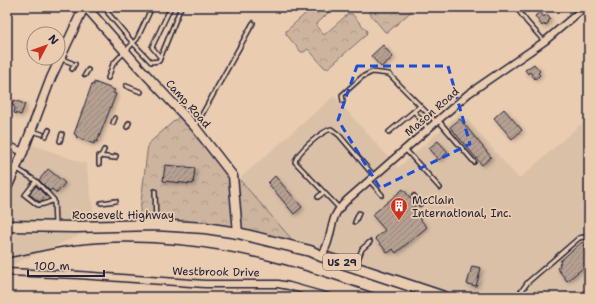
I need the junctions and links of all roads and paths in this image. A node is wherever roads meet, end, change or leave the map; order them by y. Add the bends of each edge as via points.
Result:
1 (85, 7) edge
2 (107, 7) edge
3 (152, 7) edge
4 (171, 7) edge
5 (181, 7) edge
6 (516, 7) edge
7 (585, 7) edge
8 (252, 22) dead end
9 (545, 41) junction
10 (134, 44) junction
11 (66, 46) edge
12 (126, 52) junction
13 (160, 57) junction
14 (66, 61) edge
15 (56, 66) edge
16 (72, 69) dead end
17 (88, 70) dead end
18 (85, 75) dead end
19 (108, 78) dead end
20 (126, 91) dead end
21 (141, 92) dead end
22 (343, 101) dead end
23 (420, 106) junction
24 (414, 111) junction
25 (115, 118) dead end
26 (437, 121) junction
27 (113, 123) dead end
28 (196, 127) junction
29 (428, 129) junction
30 (31, 130) junction
31 (49, 130) dead end
32 (389, 132) dead end
33 (42, 134) dead end
34 (62, 134) dead end
35 (46, 136) dead end
36 (60, 141) dead end
37 (7, 145) edge
38 (405, 149) junction
39 (104, 150) dead end
40 (23, 152) junction
41 (101, 156) junction
42 (116, 156) dead end
43 (474, 162) dead end
44 (99, 164) dead end
45 (16, 168) junction
46 (371, 178) junction
47 (36, 182) junction
48 (7, 188) edge
49 (440, 188) dead end
50 (155, 191) dead end
51 (324, 192) junction
52 (382, 195) dead end
53 (414, 196) dead end
54 (318, 197) dead end
55 (54, 200) junction
56 (116, 201) dead end
57 (101, 203) dead end
58 (420, 204) dead end
59 (339, 208) junction
60 (359, 213) dead end
61 (354, 222) dead end
62 (156, 225) junction
63 (7, 226) edge
64 (55, 227) junction
65 (238, 233) junction
66 (589, 236) edge
67 (370, 242) dead end
68 (321, 256) junction
69 (355, 267) junction
70 (7, 272) edge
71 (328, 297) edge
72 (444, 297) edge
73 (517, 297) edge

1 - 11 street
1 - 12 street, Camp Road
2 - 10 lane via 108,13
3 - 10 lane
4 - 13 lane via 152,47
5 - 13 lane
6 - 9 lane
7 - 9 street, Mason Road
8 - 28 lane
9 - 26 street, Mason Road via 468,94
10 - 12 lane
10 - 13 lane via 151,62 158,61
12 - 19 lane via 114,64
12 - 28 street, Camp Road
14 - 16 lane via 73,64
15 - 30 street
17 - 18 lane
20 - 21 lane via 127,86
22 - 23 lane via 342,95 362,77 372,72 389,74
23 - 24 lane
23 - 26 lane
24 - 29 lane
24 - 32 lane
25 - 27 lane
26 - 29 street, Mason Road
26 - 43 lane
28 - 65 street, Camp Road via 233,176
29 - 38 street, Mason Road
30 - 33 lane
30 - 40 street
31 - 35 lane
34 - 36 lane
37 - 40 street
38 - 46 street, Mason Road
38 - 49 lane
39 - 41 lane
40 - 45 street
41 - 42 lane
41 - 44 lane
45 - 47 lane
45 - 48 street
46 - 51 lane via 339,135 331,129 304,149 296,157 295,162
46 - 52 lane
46 - 59 street, Mason Road
47 - 55 lane
47 - 55 lane via 25,194 38,205
50 - 62 lane
51 - 54 lane
51 - 59 lane
53 - 58 lane
55 - 64 lane
56 - 57 lane
59 - 68 street, Mason Road
60 - 61 lane
62 - 64 main road, Roosevelt Highway / US 29
62 - 65 main road, Roosevelt Highway / US 29
63 - 64 main road, Roosevelt Highway / US 29
65 - 68 main road, Roosevelt Highway / US 29 via 302,248
66 - 73 lane via 579,238 562,252 528,282
67 - 69 lane via 362,249
68 - 69 main road, Roosevelt Highway / US 29
69 - 72 main road, Roosevelt Highway / US 29
70 - 71 street, Westbrook Drive via 205,284 278,284

